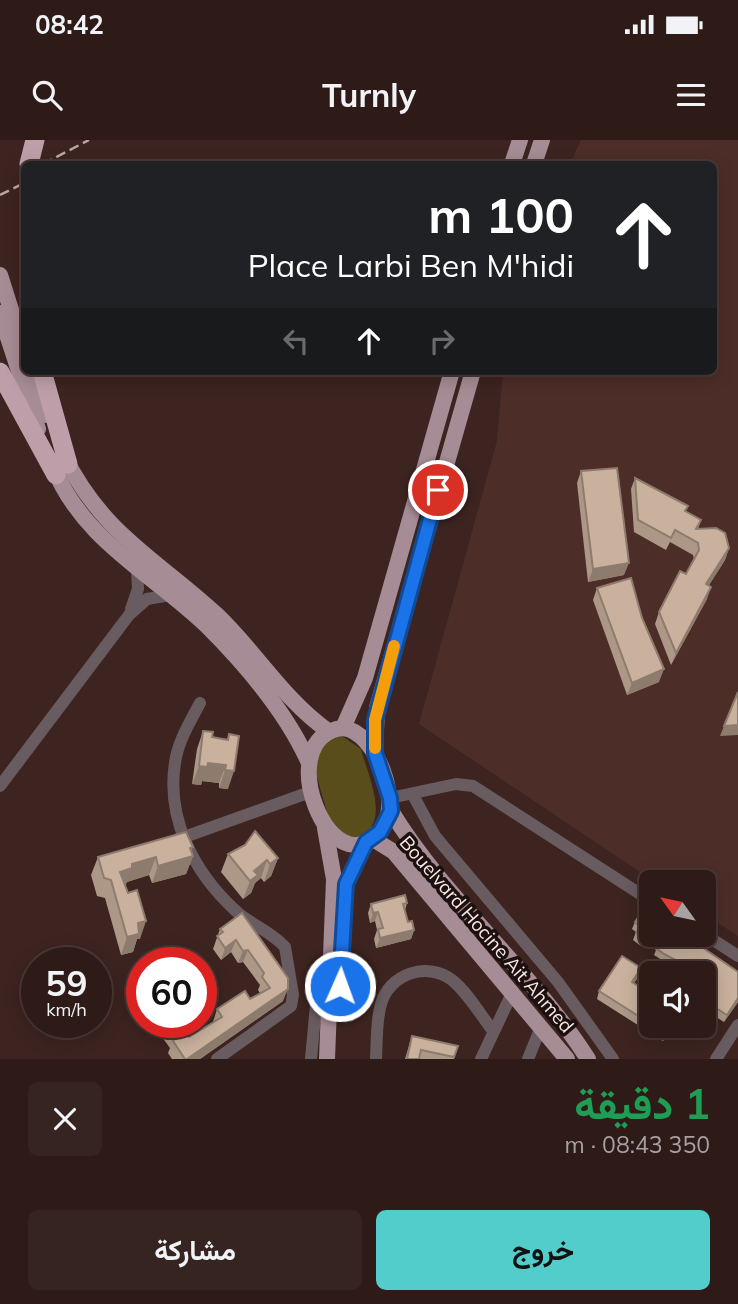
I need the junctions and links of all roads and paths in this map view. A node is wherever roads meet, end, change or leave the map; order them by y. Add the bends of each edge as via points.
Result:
1 (35, 140) edge
2 (520, 140) edge
3 (542, 140) edge
4 (31, 161) edge
5 (513, 161) edge
6 (535, 161) edge
7 (0, 275) edge
8 (0, 313) edge
9 (21, 342) edge
10 (21, 366) edge
11 (0, 372) edge
12 (25, 375) edge
13 (32, 375) edge
14 (42, 375) edge
15 (451, 375) edge
16 (472, 375) edge
17 (62, 469) junction
18 (136, 569) junction
19 (170, 595) junction
20 (129, 615) junction
21 (200, 703) dead end
22 (335, 729) junction
23 (375, 753) junction
24 (309, 763) junction
25 (0, 786) edge
26 (313, 791) junction
27 (413, 795) junction
28 (391, 804) junction
29 (325, 828) junction
30 (183, 837) junction
31 (369, 840) junction
32 (160, 845) edge
33 (639, 893) edge
34 (716, 942) edge
35 (738, 956) edge
36 (330, 965) junction
37 (513, 991) junction
38 (738, 1025) edge
39 (541, 1027) junction
40 (493, 1031) junction
41 (217, 1059) edge
42 (311, 1059) edge
43 (327, 1059) edge
44 (338, 1059) edge
45 (376, 1059) edge
46 (481, 1059) edge
47 (528, 1059) edge
48 (567, 1059) edge
49 (588, 1059) edge
50 (613, 1059) edge
51 (716, 1059) edge

1 - 4 highway
2 - 5 main road
3 - 6 main road
7 - 9 main road
8 - 10 main road
11 - 17 highway
12 - 17 main road
13 - 17 main road
14 - 17 highway
15 - 22 main road via 365,678
16 - 23 main road via 377,708
17 - 18 main road via 81,515 104,543
17 - 22 main road via 111,528 218,617 296,707
18 - 19 main road
18 - 20 street via 137,594
19 - 20 street via 147,599
19 - 24 main road via 232,653 294,732
20 - 25 street
21 - 30 street via 182,737 173,783
22 - 23 main road via 364,736
22 - 24 main road via 315,743
23 - 28 main road
24 - 26 main road
26 - 29 main road
26 - 30 street
27 - 28 street
27 - 33 street via 456,784 473,786
27 - 50 street via 435,836 558,982
28 - 31 main road via 387,823
28 - 49 main road via 414,848 498,944
29 - 31 main road via 340,840
29 - 36 main road via 334,879
30 - 32 street
30 - 41 street via 215,890 285,947 293,995 286,1012
31 - 37 main road, Bouelvard Hocine Ait Ahmed via 394,852
31 - 44 main road via 349,872 345,893
34 - 35 street
36 - 42 street via 318,983
36 - 43 main road
37 - 39 main road, Bouelvard Hocine Ait Ahmed
37 - 40 street
38 - 51 street
39 - 47 street
39 - 48 main road, Bouelvard Hocine Ait Ahmed
40 - 45 street via 450,978 424,970 411,973 397,981 381,1003
40 - 46 street

